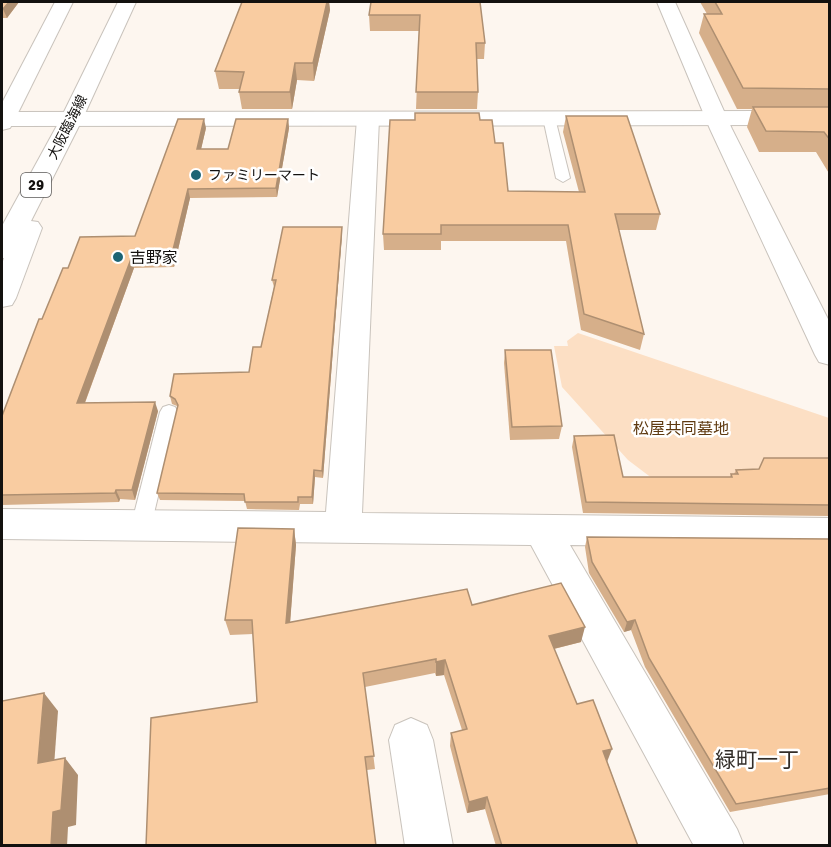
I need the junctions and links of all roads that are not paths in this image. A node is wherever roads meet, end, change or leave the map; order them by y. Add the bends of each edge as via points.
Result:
1 (64, 2) edge
2 (128, 2) edge
3 (666, 2) edge
4 (716, 117) junction
5 (549, 118) junction
6 (830, 118) edge
7 (368, 119) junction
8 (71, 120) junction
9 (2, 121) edge
10 (563, 178) dead end
11 (2, 250) edge
12 (2, 298) edge
13 (830, 355) edge
14 (169, 412) dead end
15 (2, 524) edge
16 (141, 526) junction
17 (343, 528) junction
18 (542, 530) junction
19 (830, 533) edge
20 (411, 740) dead end
21 (429, 846) edge
22 (720, 846) edge

1 - 9 street
2 - 8 street, 大阪臨海線
3 - 4 street
4 - 5 street
4 - 6 street
4 - 13 street
5 - 7 street
5 - 10 lane
7 - 8 street
7 - 17 street
8 - 9 street
8 - 11 street, 大阪臨海線 / 29
8 - 12 street
14 - 16 lane
15 - 16 street
16 - 17 street
17 - 18 street
18 - 19 street
18 - 22 street
20 - 21 street

